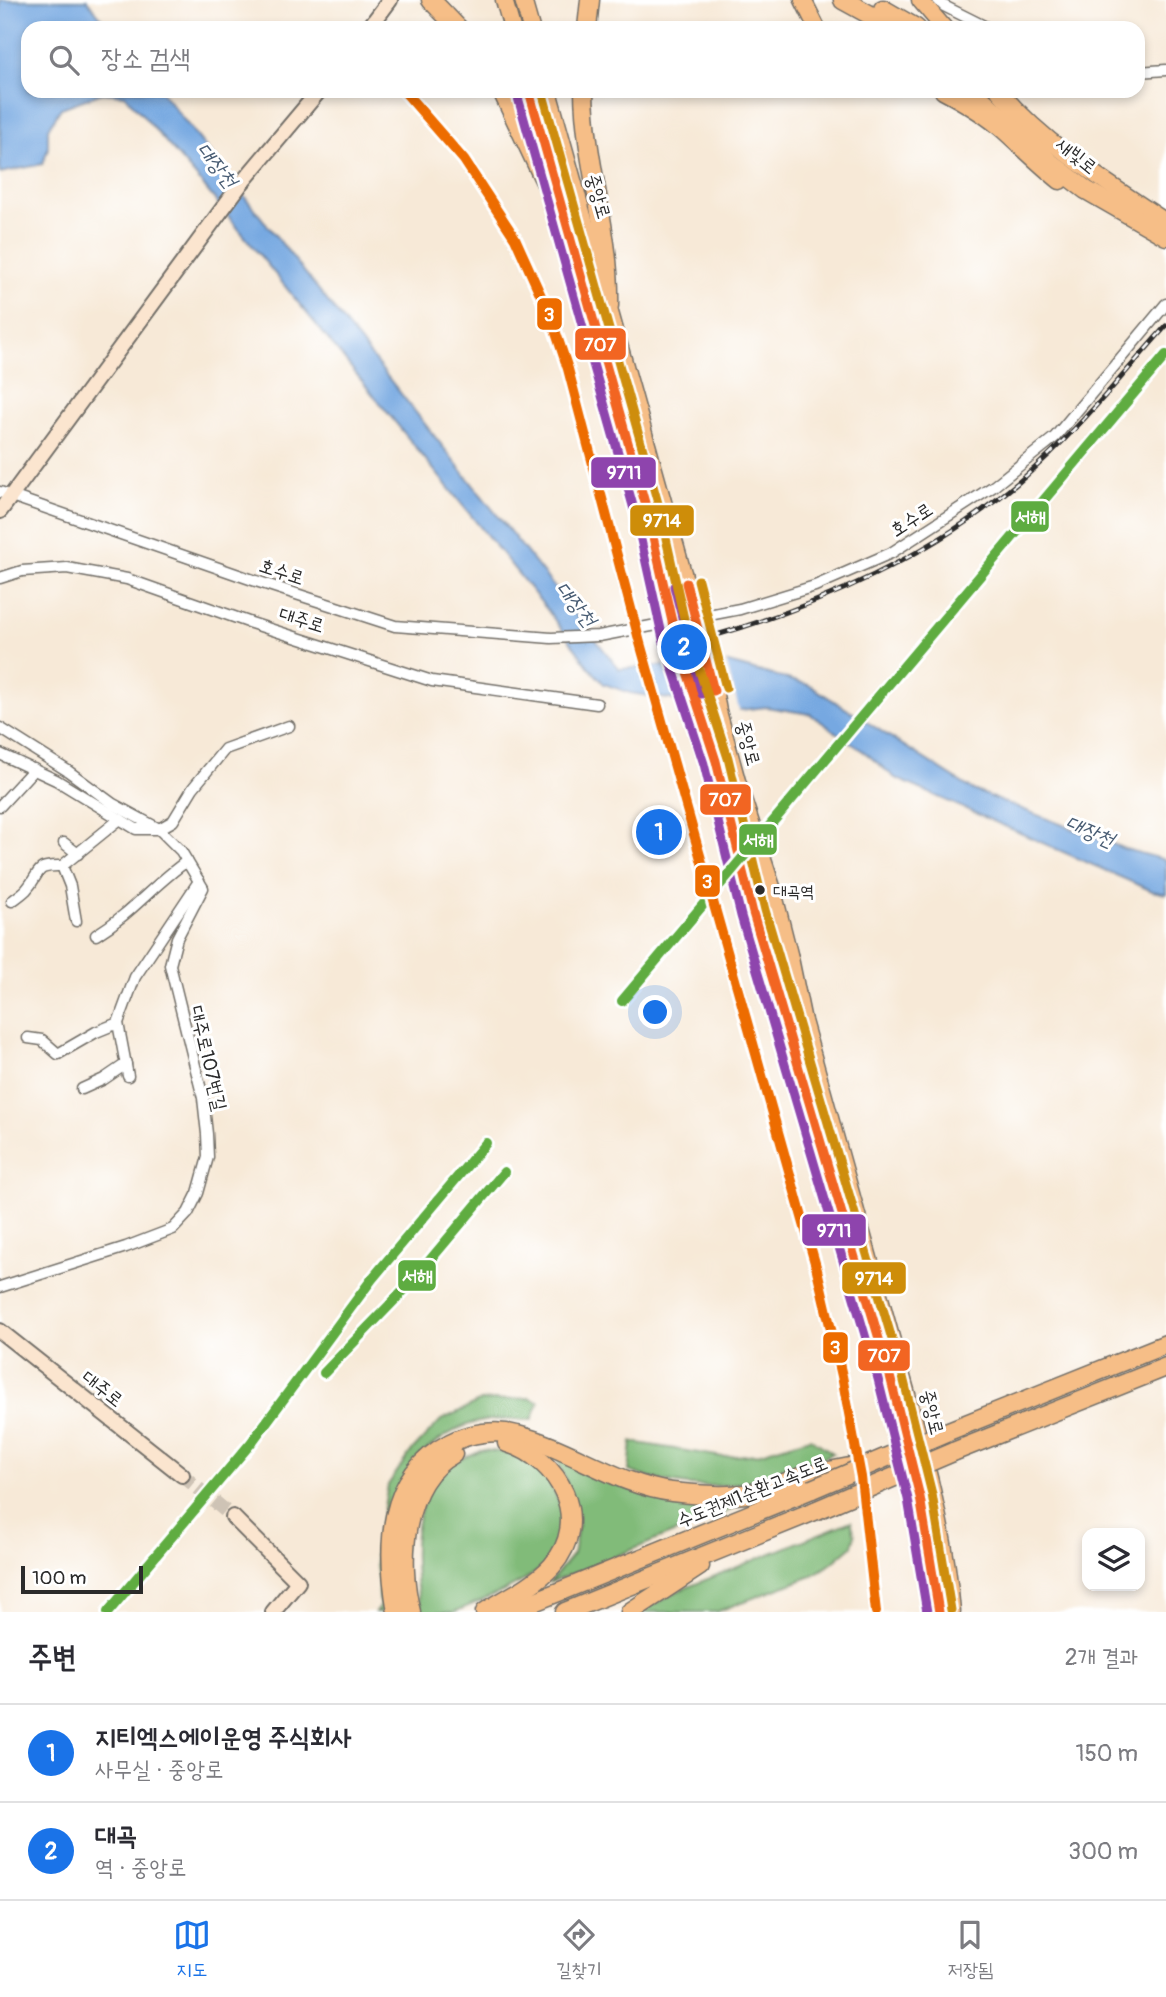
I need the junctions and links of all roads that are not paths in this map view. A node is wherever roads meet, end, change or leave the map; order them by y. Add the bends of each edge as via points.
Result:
1 (390, 0) edge
2 (431, 0) edge
3 (504, 0) edge
4 (590, 0) edge
5 (803, 0) edge
6 (843, 0) edge
7 (868, 0) edge
8 (920, 0) edge
9 (938, 0) edge
10 (525, 2) edge
11 (374, 21) edge
12 (451, 21) edge
13 (510, 21) edge
14 (529, 21) edge
15 (588, 21) edge
16 (814, 21) edge
17 (881, 21) edge
18 (904, 21) edge
19 (938, 21) edge
20 (974, 21) edge
21 (1166, 70) edge
22 (1145, 72) edge
23 (313, 98) edge
24 (505, 98) edge
25 (531, 98) edge
26 (550, 98) edge
27 (585, 98) edge
28 (956, 98) edge
29 (981, 98) edge
30 (994, 98) edge
31 (1006, 98) edge
32 (1166, 222) edge
33 (1166, 236) edge
34 (570, 237) junction
35 (1166, 304) edge
36 (609, 306) junction
37 (6, 493) edge
38 (0, 511) edge
39 (0, 578) edge
40 (597, 704) dead end
41 (289, 726) dead end
42 (0, 728) edge
43 (0, 754) edge
44 (34, 769) junction
45 (0, 806) edge
46 (120, 819) junction
47 (159, 829) junction
48 (64, 843) dead end
49 (78, 854) junction
50 (187, 861) junction
51 (62, 866) junction
52 (199, 881) junction
53 (12, 901) dead end
54 (76, 921) dead end
55 (96, 935) dead end
56 (118, 1023) junction
57 (28, 1038) dead end
58 (125, 1064) junction
59 (128, 1076) dead end
60 (82, 1089) dead end
61 (0, 1287) edge
62 (0, 1331) edge
63 (1166, 1344) edge
64 (1166, 1367) edge
65 (182, 1475) tunnel mouth
66 (810, 1482) junction
67 (233, 1517) tunnel mouth
68 (740, 1541) junction
69 (273, 1612) edge
70 (397, 1612) edge
71 (411, 1612) edge
72 (485, 1612) edge
73 (509, 1612) edge
74 (565, 1612) edge
75 (630, 1612) edge
76 (939, 1612) edge
77 (952, 1612) edge

1 - 11 street
2 - 12 highway
3 - 13 main road
4 - 15 highway
5 - 16 main road
6 - 17 highway
7 - 18 highway
8 - 19 main road
9 - 20 street
10 - 14 main road
21 - 22 street
23 - 37 street via 217,214 94,386
24 - 34 highway
25 - 34 main road, 중앙로
26 - 36 main road, 중앙로
27 - 36 highway via 590,162 607,252
28 - 33 main road via 1002,128 1043,168 1083,197 1133,225
29 - 33 highway, 새빛로 via 1086,190
30 - 32 highway, 새빛로 via 1061,161 1098,188
31 - 32 main road via 1094,175
34 - 76 main road, 중앙로, bridge via 647,510 675,635 716,761 750,900 890,1376 920,1497
35 - 37 street, 호수로 via 1055,437 994,486 891,553 815,586 740,609 599,636 551,638 395,626
36 - 77 main road, 중앙로, bridge via 737,780 772,887 803,1021 928,1477
37 - 38 street
39 - 40 street, 대주로 via 22,571 67,568 127,579 432,681
41 - 47 street via 225,749 173,821
42 - 47 street via 113,804
43 - 44 street
44 - 45 street
44 - 46 street
46 - 47 street via 136,828
46 - 49 street
47 - 50 street
48 - 49 street
49 - 51 street
50 - 52 street
50 - 55 street
51 - 53 street via 38,869 27,889
51 - 54 street
52 - 56 street via 135,978
52 - 61 street, 대주로107번길 via 203,888 177,938 170,965 203,1098 208,1157 198,1194 173,1229
56 - 57 street via 58,1054 42,1040
56 - 58 street
58 - 59 street
58 - 60 street
62 - 65 street, 대주로
63 - 66 highway, 수도권제1순환고속도로, bridge via 878,1461
64 - 68 highway, bridge
66 - 70 highway via 724,1495 668,1491 516,1434 491,1432 460,1438 416,1469 397,1504 390,1567
66 - 73 highway, 수도권제1순환고속도로
67 - 69 street via 298,1582
68 - 74 highway
68 - 75 highway
71 - 72 highway via 405,1549 422,1486 444,1459 460,1450 508,1443 553,1472 568,1505 567,1540 550,1568

